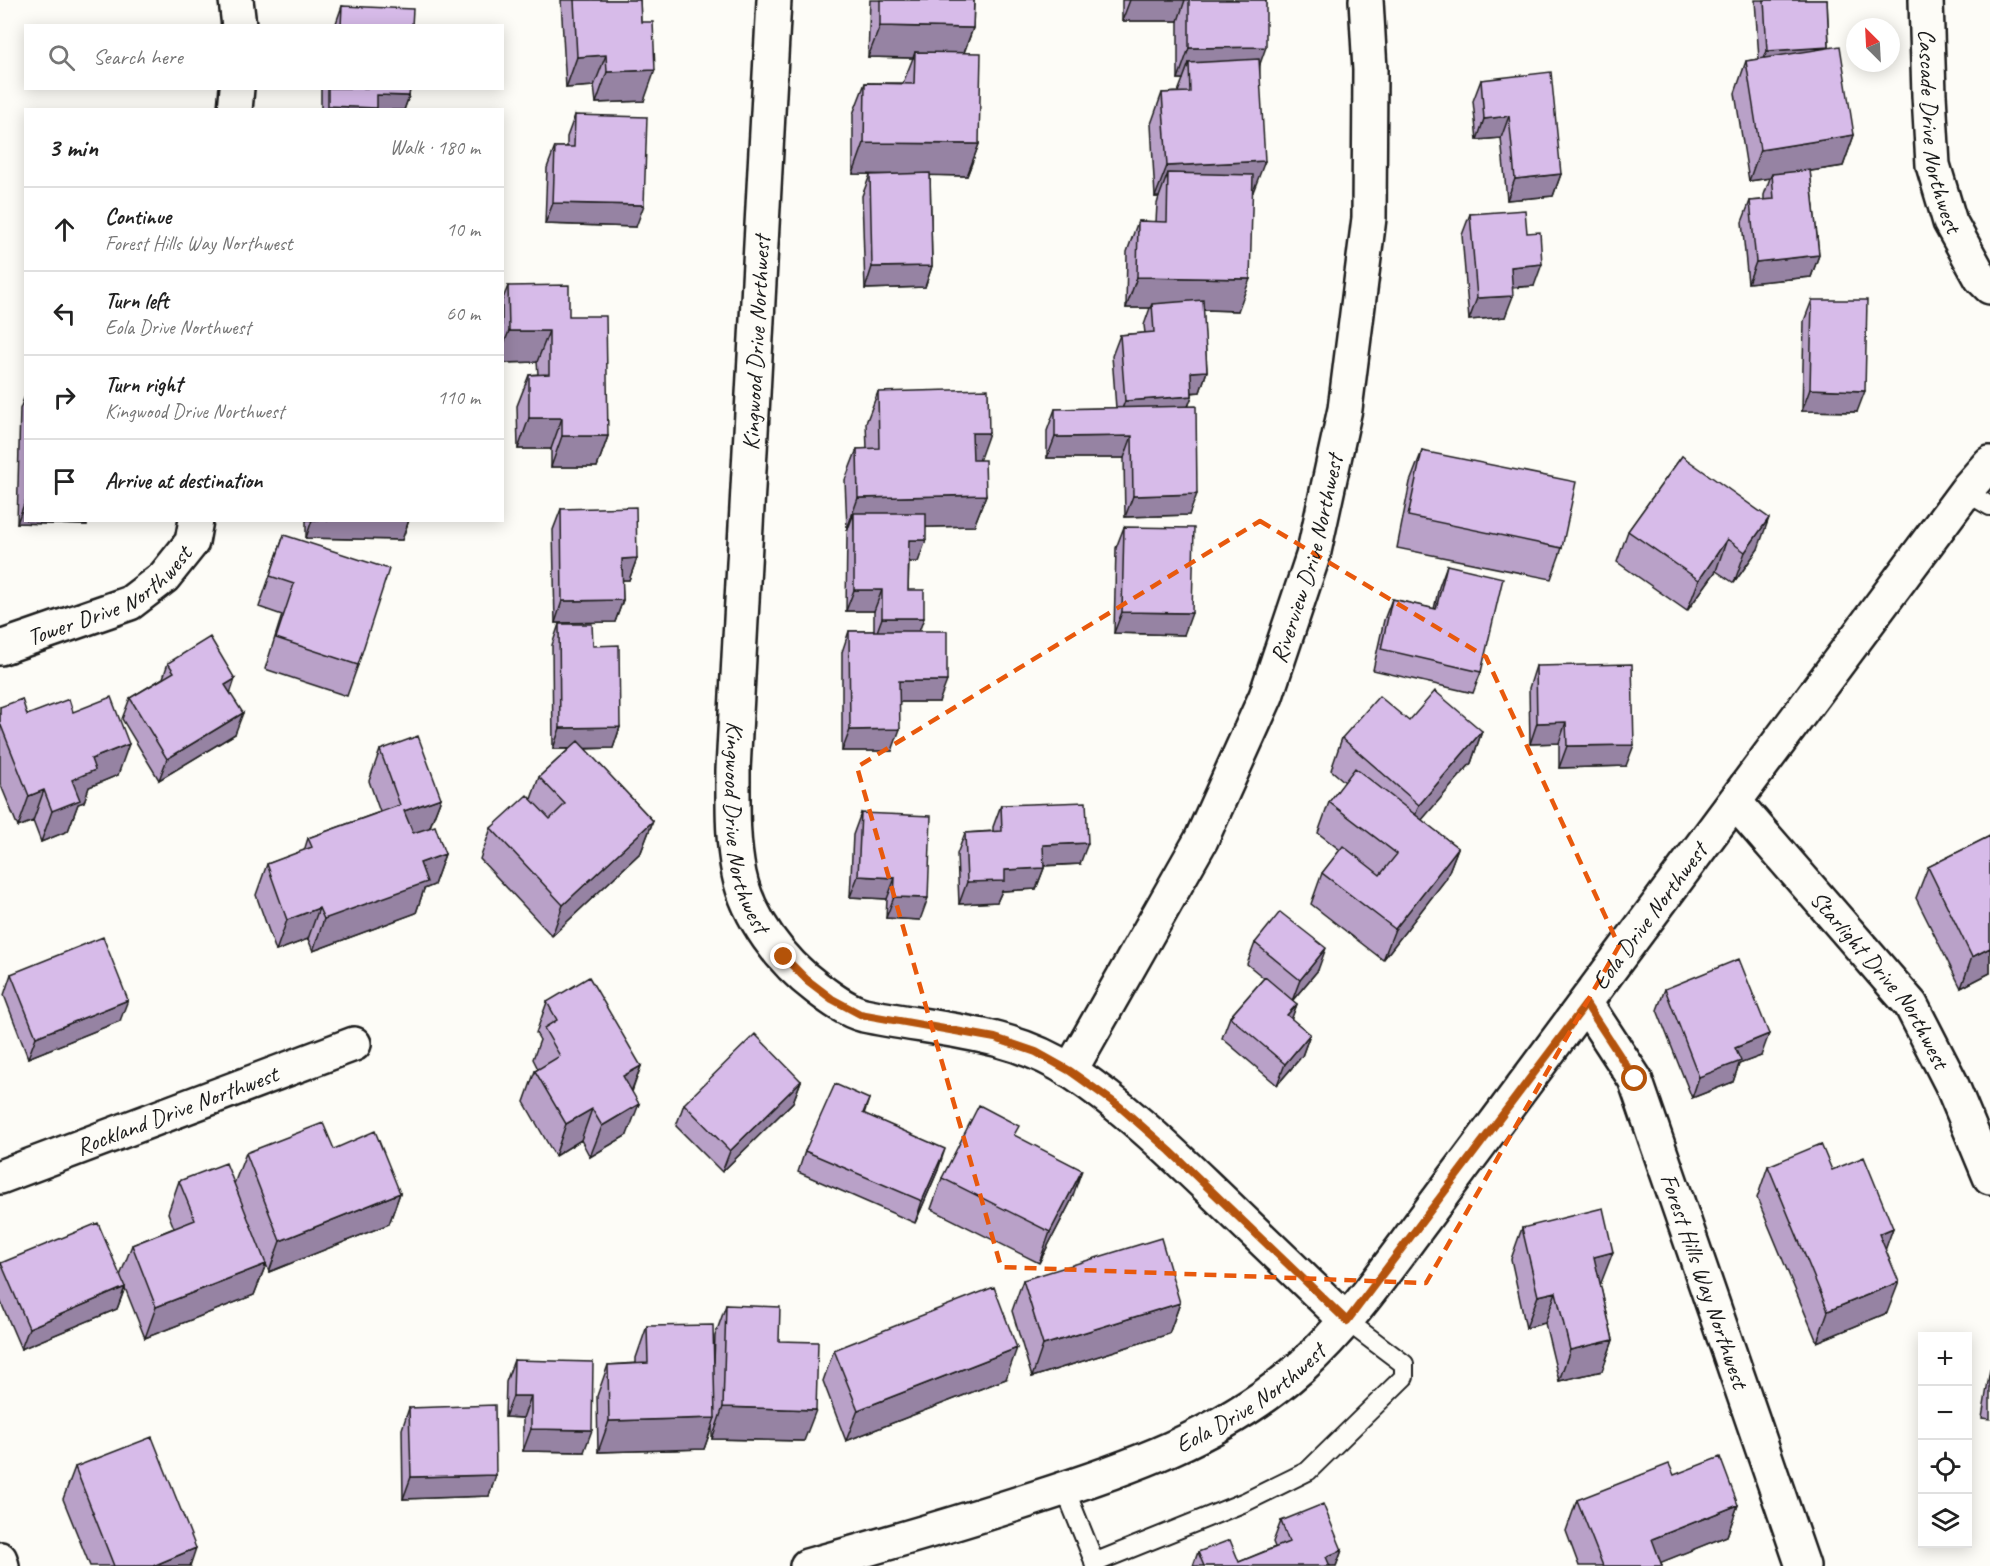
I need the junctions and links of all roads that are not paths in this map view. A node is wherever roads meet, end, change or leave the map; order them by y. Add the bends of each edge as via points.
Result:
1 (236, 0) edge
2 (774, 0) edge
3 (1366, 0) edge
4 (1926, 0) edge
5 (238, 24) edge
6 (237, 90) edge
7 (235, 108) edge
8 (1990, 287) edge
9 (1990, 463) edge
10 (1978, 499) edge
11 (196, 522) edge
12 (0, 648) edge
13 (1736, 802) junction
14 (1586, 1004) junction
15 (354, 1044) dead end
16 (1070, 1071) junction
17 (0, 1177) edge
18 (1990, 1177) edge
19 (1347, 1321) junction
20 (1065, 1489) junction
21 (0, 1559) edge
22 (1095, 1564) edge
23 (2, 1566) edge
24 (807, 1566) edge
25 (1803, 1566) edge

1 - 5 street
2 - 16 street, Kingwood Drive Northwest via 733,770 739,876 766,934 807,980 832,999 860,1014 995,1038 1036,1052
3 - 16 street, Riverview Drive Northwest via 1370,70 1369,218 1345,409 1314,556 1266,696 1201,840
4 - 8 street, Cascade Drive Northwest via 1933,165 1950,222
6 - 7 street
9 - 10 street, Eola Drive Northwest
10 - 13 street, Eola Drive Northwest
11 - 12 street, Tower Drive Northwest via 192,542 164,577 130,603
13 - 14 street, Eola Drive Northwest
13 - 18 street, Starlight Drive Northwest via 1911,1005 1951,1083
14 - 19 street, Eola Drive Northwest
14 - 25 street, Forest Hills Way Northwest via 1635,1079
15 - 17 street, Rockland Drive Northwest
16 - 19 street, Kingwood Drive Northwest via 1119,1106 1170,1151
19 - 20 street, Eola Drive Northwest via 1299,1368 1255,1403 1186,1443
19 - 22 lane via 1404,1364 1404,1377 1348,1433 1308,1471 1245,1502
20 - 22 lane
20 - 24 street, Eola Drive Northwest
21 - 23 street

